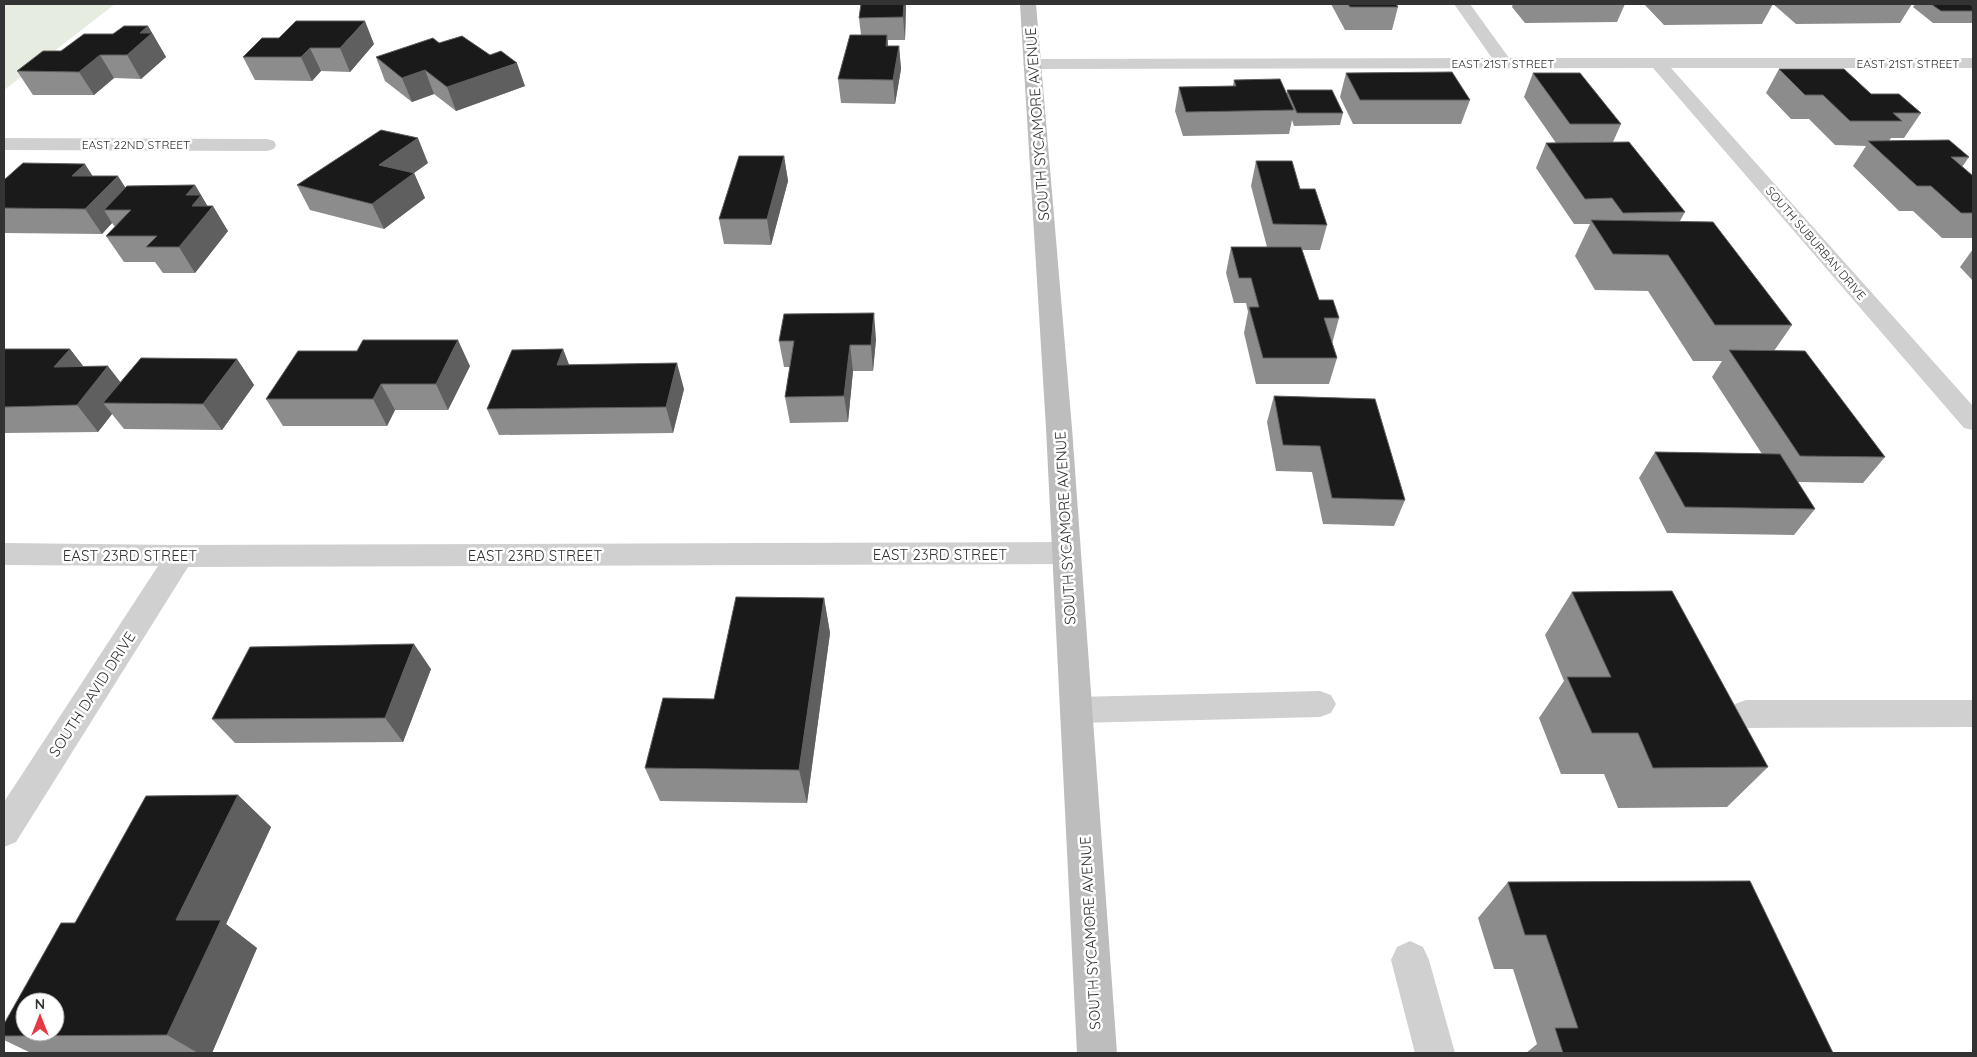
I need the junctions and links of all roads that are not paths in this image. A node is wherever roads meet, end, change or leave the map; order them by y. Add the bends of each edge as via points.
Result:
1 (1028, 4) edge
2 (1462, 4) edge
3 (1504, 63) junction
4 (1973, 63) edge
5 (1032, 64) junction
6 (1658, 64) junction
7 (4, 144) edge
8 (267, 144) dead end
9 (1973, 422) edge
10 (1066, 553) junction
11 (4, 554) edge
12 (180, 556) junction
13 (1320, 704) dead end
14 (1076, 710) junction
15 (1746, 714) dead end
16 (1973, 714) edge
17 (4, 831) edge
18 (1410, 960) dead end
19 (1097, 1053) edge
20 (1435, 1053) edge

1 - 5 main road, SOUTH SYCAMORE AVENUE
2 - 3 street
3 - 5 street, EAST 21ST STREET
3 - 6 street, EAST 21ST STREET
4 - 6 street, EAST 21ST STREET
5 - 10 main road, SOUTH SYCAMORE AVENUE
6 - 9 street, SOUTH SUBURBAN DRIVE
7 - 8 street, EAST 22ND STREET
10 - 12 street, EAST 23RD STREET
10 - 14 main road, SOUTH SYCAMORE AVENUE
11 - 12 street, EAST 23RD STREET
12 - 17 street, SOUTH DAVID DRIVE
13 - 14 street
14 - 19 main road, SOUTH SYCAMORE AVENUE
15 - 16 street
18 - 20 street

